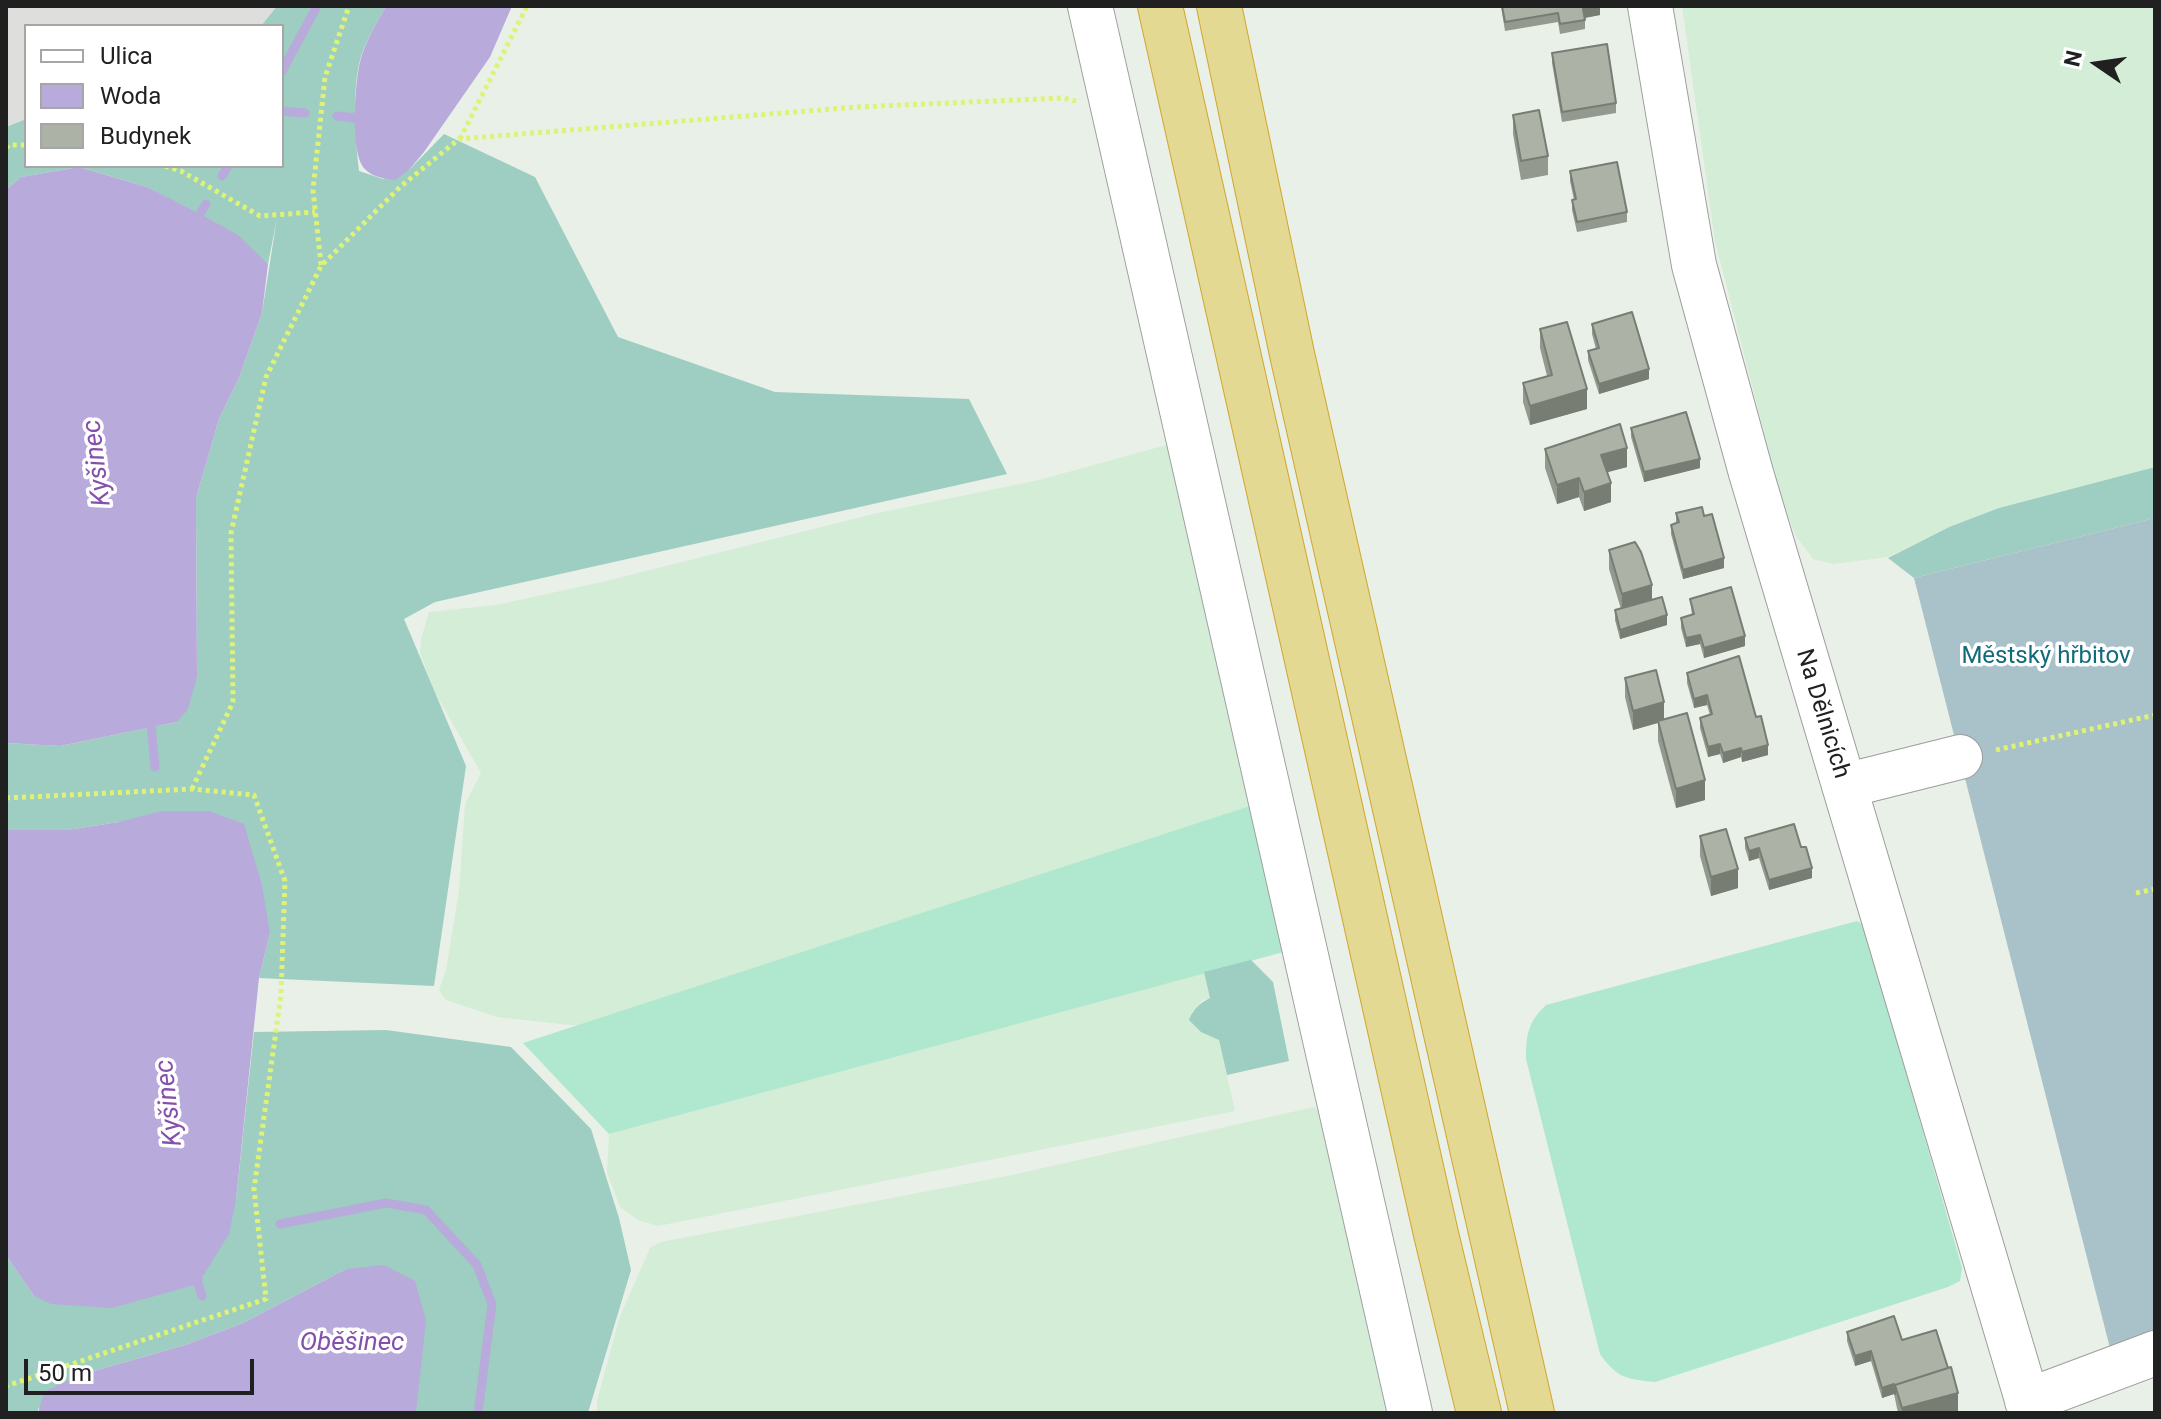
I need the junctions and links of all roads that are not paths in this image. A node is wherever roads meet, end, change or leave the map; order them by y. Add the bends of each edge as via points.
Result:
1 (1090, 6) edge
2 (1219, 6) edge
3 (1650, 6) edge
4 (1159, 10) edge
5 (1960, 757) road end
6 (1844, 786) junction
7 (2155, 1353) edge
8 (2030, 1410) edge
9 (1410, 1413) edge
10 (1479, 1413) edge
11 (1532, 1413) edge

1 - 9 street
2 - 11 highway via 1295,370
3 - 6 street, Na Dělnicích via 1694,265
4 - 10 highway
5 - 6 street
6 - 8 street, Na Dělnicích
7 - 8 street

